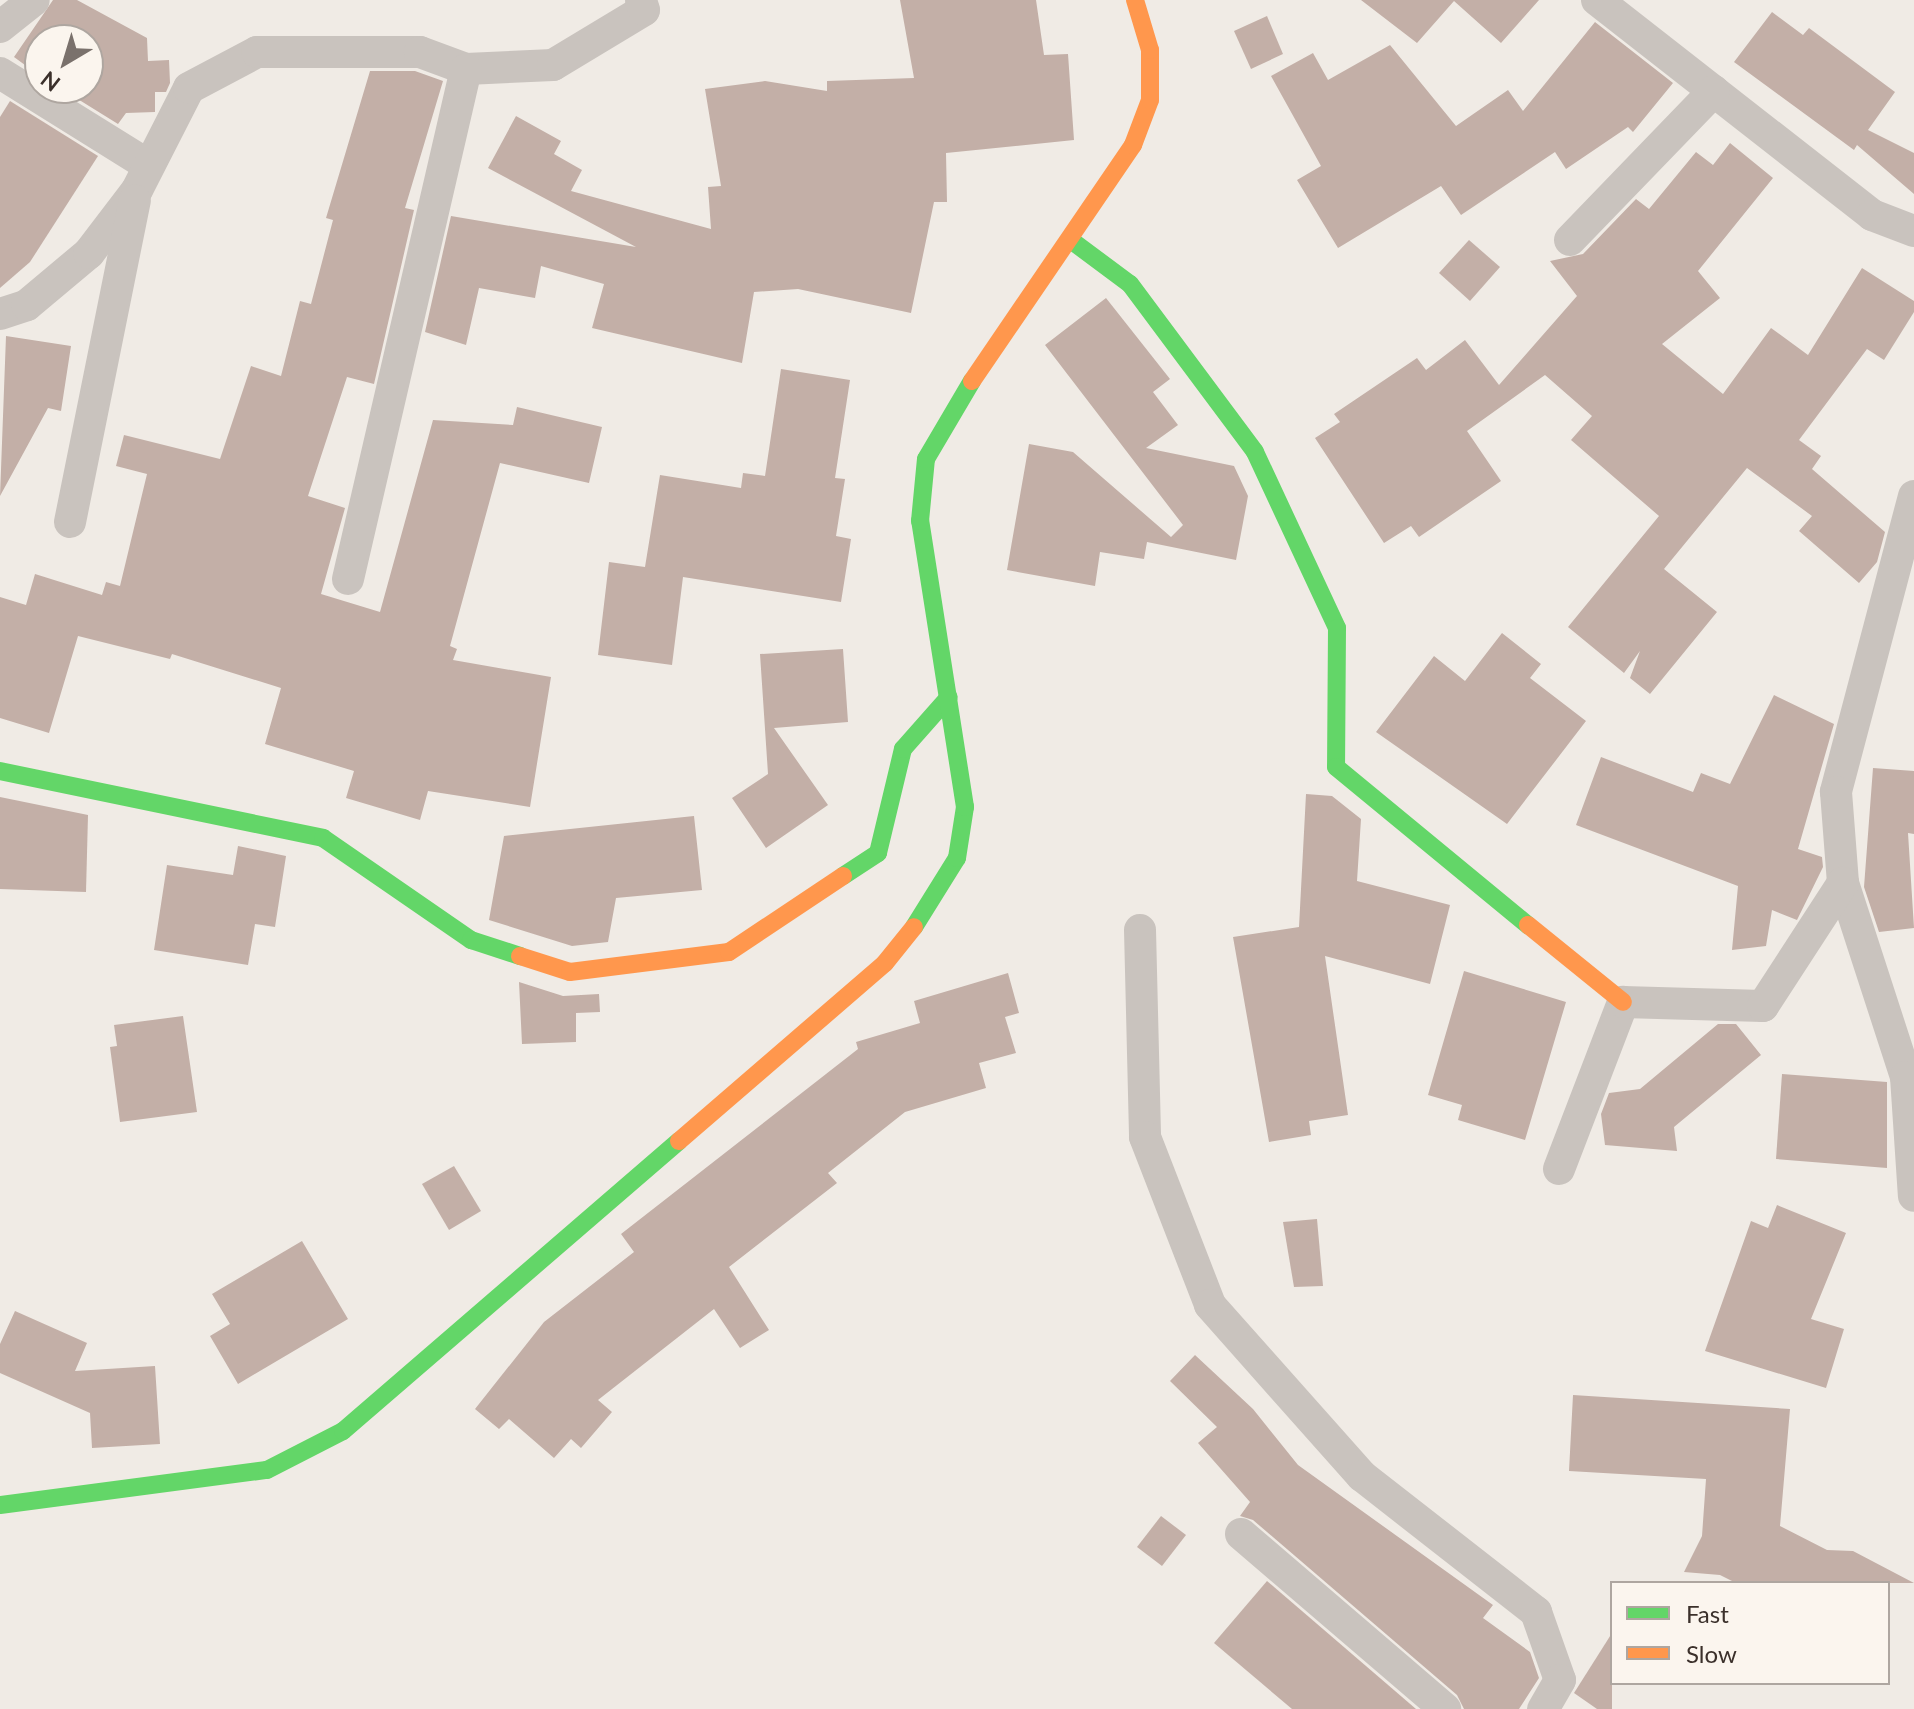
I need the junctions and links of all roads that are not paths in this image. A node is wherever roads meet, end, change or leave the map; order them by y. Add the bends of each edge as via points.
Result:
1 (34, 0) edge
2 (641, 0) edge
3 (1135, 0) edge
4 (1597, 0) edge
5 (0, 27) edge
6 (466, 69) junction
7 (0, 73) edge
8 (1714, 91) junction
9 (142, 177) junction
10 (1914, 231) edge
11 (1570, 240) dead end
12 (1072, 241) junction
13 (0, 314) edge
14 (1914, 496) edge
15 (70, 522) dead end
16 (348, 579) dead end
17 (949, 697) junction
18 (0, 771) edge
19 (1843, 883) junction
20 (1140, 930) dead end
21 (1623, 1002) junction
22 (1559, 1169) dead end
23 (1914, 1196) edge
24 (0, 1505) edge
25 (1241, 1534) dead end
26 (1445, 1709) edge
27 (1543, 1709) edge

1 - 5 street
2 - 6 street via 644,10 553,65
3 - 12 main road via 1150,50 1150,100 1133,145
4 - 8 street
6 - 9 street via 420,52 257,52 189,88
6 - 16 street
7 - 9 street
8 - 10 street via 1872,215
8 - 11 street
9 - 13 street via 89,253 27,305
9 - 15 street
12 - 17 main road via 952,411 926,459 920,521
12 - 21 main road via 1130,284 1255,452 1337,628 1336,767
14 - 19 street via 1836,792
17 - 18 main road via 903,749 878,853 729,952 570,972 471,940 323,838
17 - 24 main road via 965,807 957,858 931,907 885,963 432,1358 343,1431 267,1470
19 - 21 street via 1763,1006
19 - 23 street via 1906,1077
20 - 27 street via 1145,1137 1210,1305 1362,1476 1536,1612 1560,1680
21 - 22 street
25 - 26 street

